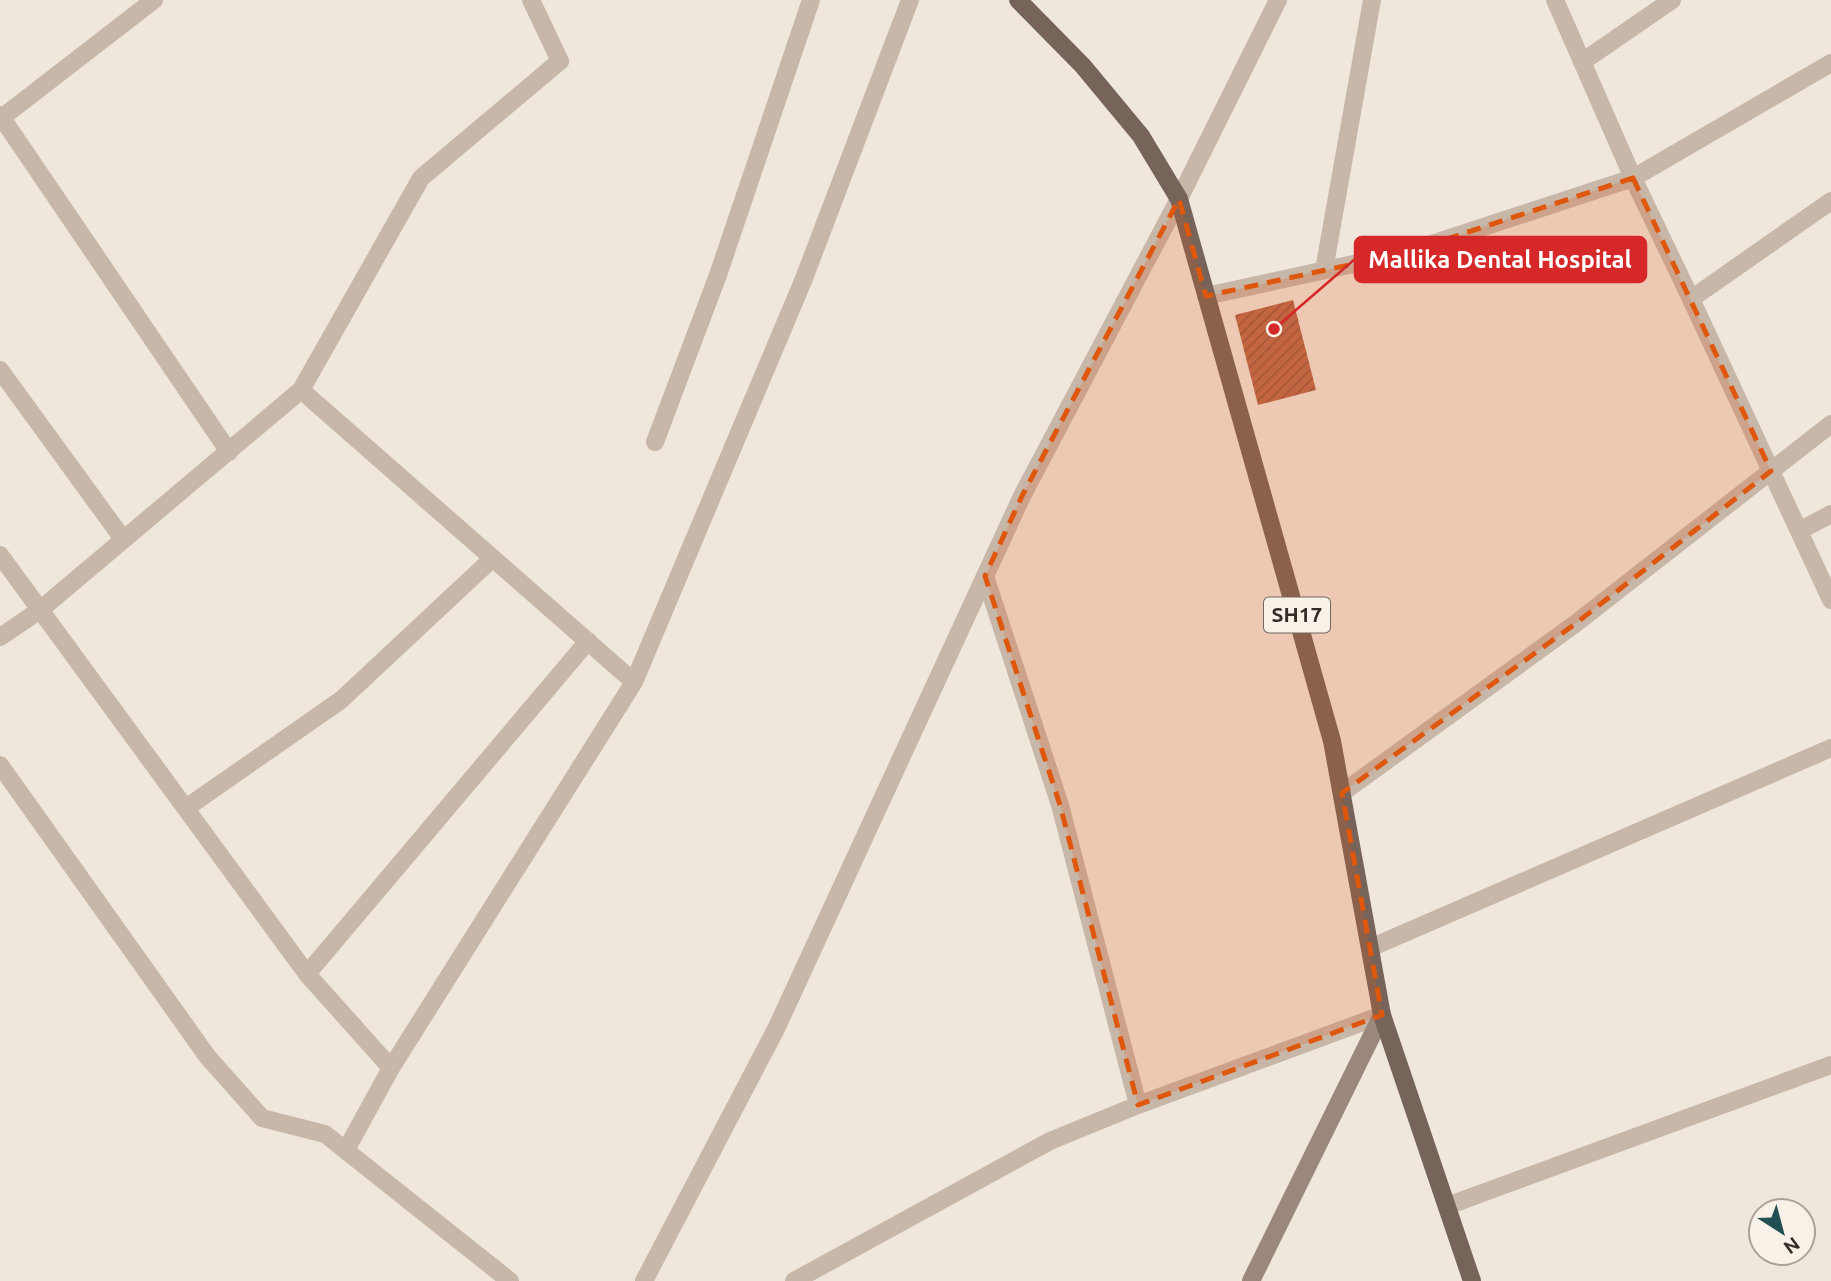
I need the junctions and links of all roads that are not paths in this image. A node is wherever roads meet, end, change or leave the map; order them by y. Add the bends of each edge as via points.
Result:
1 (155, 0) edge
2 (531, 0) edge
3 (811, 0) edge
4 (910, 0) edge
5 (1018, 0) edge
6 (1278, 0) edge
7 (1373, 0) edge
8 (1555, 0) edge
9 (1672, 0) edge
10 (1582, 62) junction
11 (1831, 63) edge
12 (1, 117) edge
13 (1633, 178) junction
14 (1179, 199) junction
15 (1831, 201) edge
16 (1324, 270) junction
17 (1206, 296) junction
18 (1691, 299) junction
19 (0, 370) edge
20 (301, 390) junction
21 (1831, 424) edge
22 (655, 442) dead end
23 (229, 452) junction
24 (1771, 471) junction
25 (1831, 514) edge
26 (1799, 531) junction
27 (122, 539) junction
28 (0, 555) edge
29 (493, 558) junction
30 (985, 576) junction
31 (1831, 600) edge
32 (40, 610) junction
33 (0, 637) edge
34 (587, 641) junction
35 (634, 682) junction
36 (1831, 748) edge
37 (0, 765) edge
38 (1342, 793) junction
39 (186, 808) junction
40 (1370, 948) junction
41 (307, 974) junction
42 (1382, 1015) junction
43 (1831, 1065) edge
44 (391, 1068) junction
45 (1138, 1105) junction
46 (346, 1150) junction
47 (1447, 1206) junction
48 (510, 1281) edge
49 (644, 1281) edge
50 (794, 1281) edge
51 (1251, 1281) edge
52 (1472, 1281) edge

1 - 12 street
2 - 20 street via 560,61 421,178
3 - 22 street via 718,275
4 - 35 street via 803,281
5 - 14 main road, SH17 via 1083,66 1141,136
6 - 14 street
7 - 16 street
8 - 10 street
9 - 10 street
10 - 13 street
11 - 13 street
12 - 23 street
13 - 16 street via 1404,253
13 - 18 street
14 - 17 main road, SH17
14 - 30 street via 1022,496
15 - 18 street
16 - 17 street
17 - 38 main road, SH17 via 1332,741
18 - 24 street
19 - 27 street
20 - 23 street
20 - 29 street
21 - 24 street
23 - 27 street
24 - 26 street
24 - 38 street via 1575,624
25 - 26 street
26 - 31 street
27 - 32 street
28 - 32 street
29 - 34 street
29 - 39 street via 341,700
30 - 45 street via 1060,805
30 - 49 street via 776,1029
32 - 33 street
32 - 39 street
34 - 35 street
34 - 41 street
35 - 44 street
36 - 40 street
37 - 46 street via 207,1056 262,1118 325,1134
38 - 40 main road, SH17
39 - 41 street
40 - 42 main road, SH17
41 - 44 street
42 - 45 street
42 - 47 main road, SH17
42 - 51 main road
43 - 47 street
44 - 46 street
45 - 50 street via 1050,1141
46 - 48 street
47 - 52 main road, SH17

